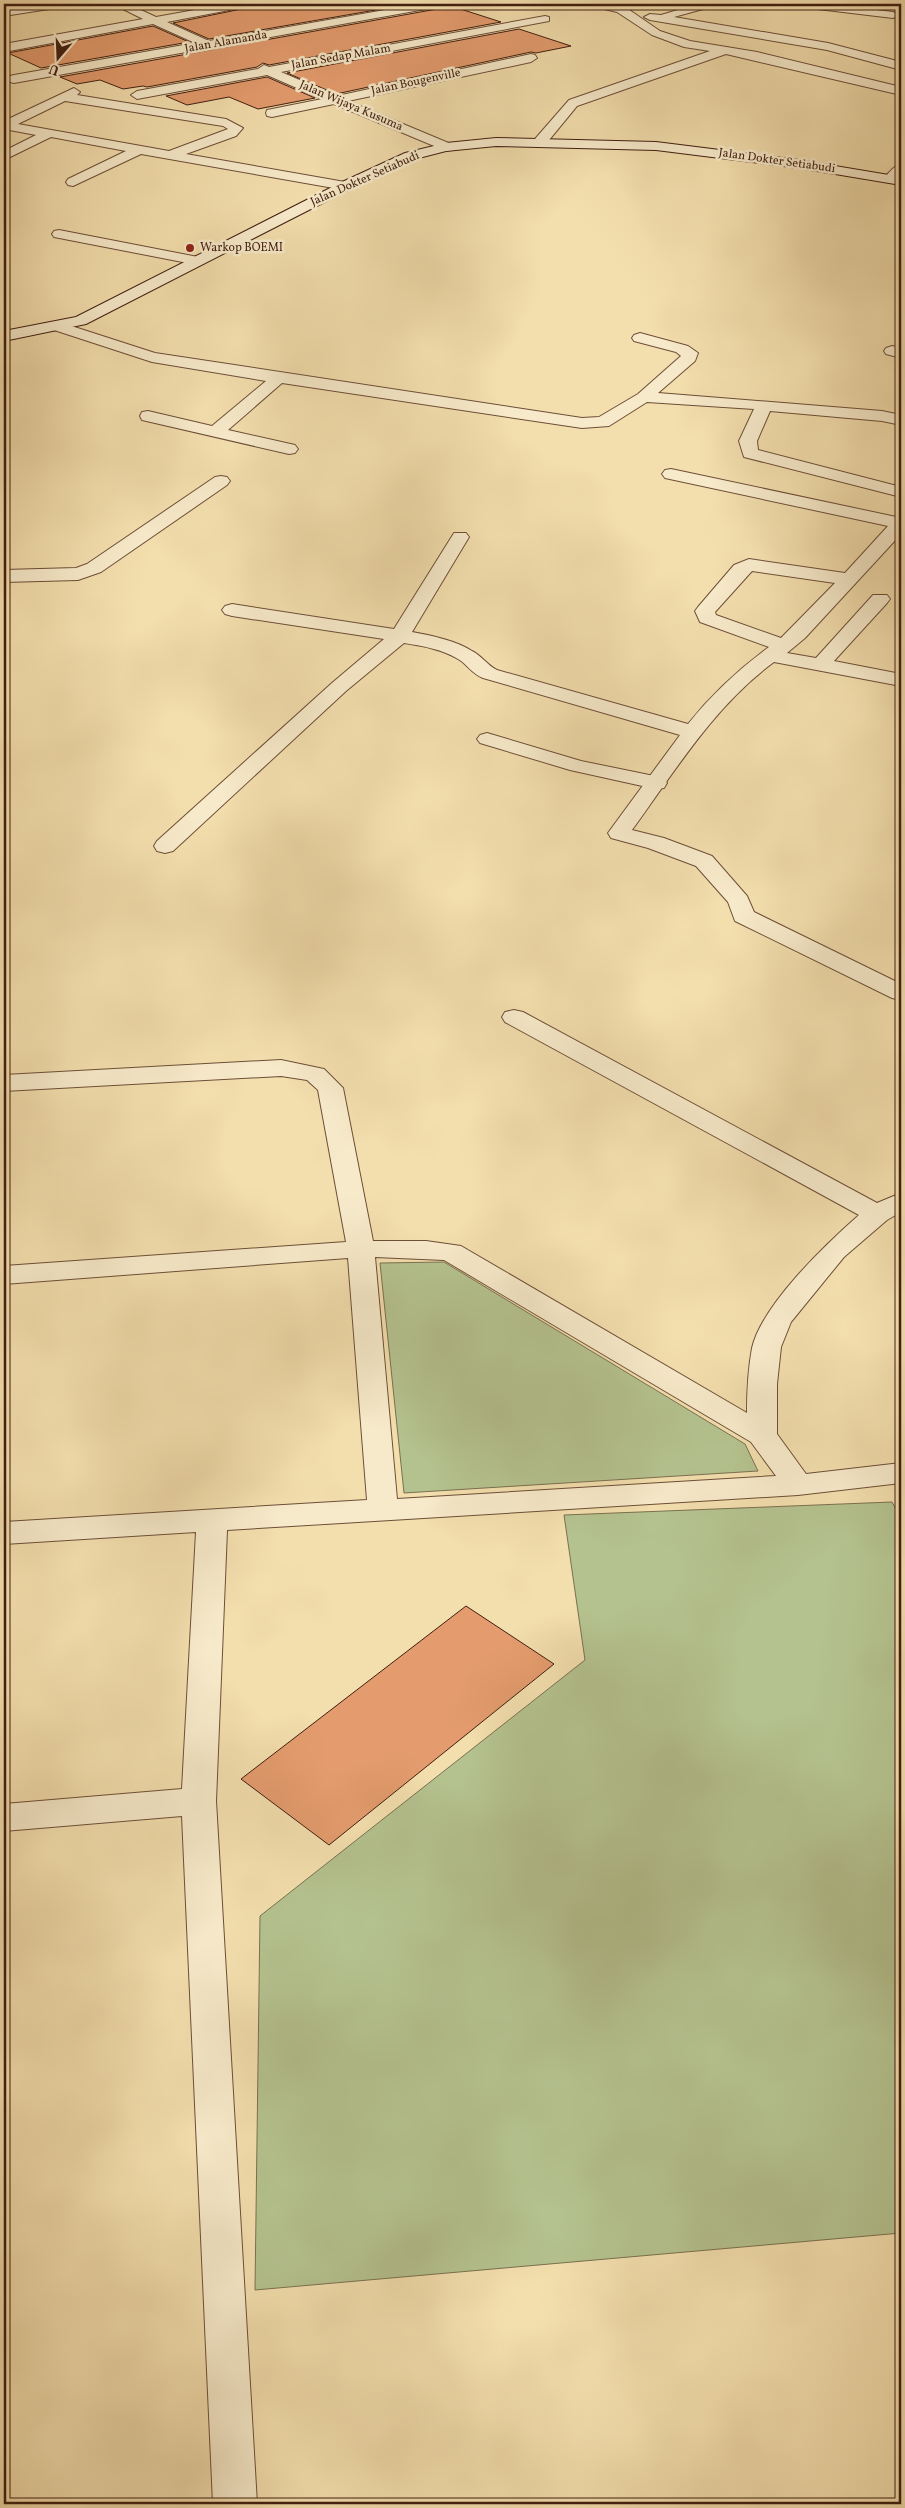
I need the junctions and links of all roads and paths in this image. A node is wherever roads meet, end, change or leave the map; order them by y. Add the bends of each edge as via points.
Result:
1 (62, 4) edge
2 (119, 4) edge
3 (245, 4) edge
4 (437, 4) edge
5 (596, 4) edge
6 (710, 4) edge
7 (801, 4) edge
8 (528, 10) dead end
9 (4, 13) edge
10 (897, 13) edge
11 (629, 14) junction
12 (658, 18) junction
13 (151, 20) junction
14 (901, 25) edge
15 (207, 45) junction
16 (4, 48) edge
17 (724, 50) junction
18 (224, 52) dead end
19 (531, 58) dead end
20 (250, 63) dead end
21 (901, 67) edge
22 (267, 70) junction
23 (14, 79) dead end
24 (861, 81) junction
25 (901, 91) edge
26 (137, 95) dead end
27 (334, 100) junction
28 (272, 113) dead end
29 (4, 125) edge
30 (49, 133) junction
31 (540, 142) junction
32 (446, 147) junction
33 (140, 149) junction
34 (170, 154) junction
35 (4, 156) edge
36 (901, 168) edge
37 (896, 180) edge
38 (73, 182) dead end
39 (344, 186) junction
40 (59, 234) dead end
41 (198, 261) junction
42 (59, 327) junction
43 (4, 336) edge
44 (640, 338) dead end
45 (279, 378) junction
46 (644, 397) junction
47 (764, 405) junction
48 (148, 416) dead end
49 (901, 420) edge
50 (215, 432) junction
51 (288, 449) dead end
52 (671, 474) dead end
53 (221, 481) dead end
54 (901, 492) edge
55 (901, 523) edge
56 (460, 537) dead end
57 (4, 576) edge
58 (849, 579) junction
59 (880, 599) dead end
60 (232, 610) dead end
61 (400, 636) junction
62 (776, 651) junction
63 (821, 664) junction
64 (901, 680) edge
65 (693, 732) junction
66 (487, 739) dead end
67 (656, 783) junction
68 (165, 846) dead end
69 (901, 993) edge
70 (514, 1017) dead end
71 (4, 1083) edge
72 (901, 1202) edge
73 (877, 1214) junction
74 (361, 1249) junction
75 (4, 1274) edge
76 (762, 1435) junction
77 (901, 1473) edge
78 (798, 1485) junction
79 (383, 1511) junction
80 (213, 1520) junction
81 (4, 1533) edge
82 (198, 1801) junction
83 (4, 1818) edge
84 (235, 2504) edge

1 - 9 street
2 - 13 street
3 - 13 street
4 - 15 street, Jalan Alamanda
5 - 11 street
6 - 12 street
7 - 10 street
8 - 22 street, Jalan Sedap Malam via 545,19
10 - 14 street via 888,21
11 - 12 street
11 - 17 street via 656,32 688,44
12 - 21 street via 828,47
13 - 15 street
13 - 16 street
15 - 18 street
15 - 23 street, Jalan Alamanda
17 - 24 street
17 - 31 street via 573,103
19 - 27 street, Jalan Bougenville
20 - 22 street, Jalan Wijaya Kusuma
21 - 24 street
22 - 26 street, Jalan Sedap Malam
22 - 27 street, Jalan Wijaya Kusuma
24 - 25 street
27 - 28 street, Jalan Bougenville
27 - 32 street, Jalan Wijaya Kusuma
29 - 30 street
29 - 34 street via 69,95 226,123 237,128
30 - 33 street
30 - 35 street
31 - 32 street, Jalan Dokter Setiabudi
31 - 37 street, Jalan Dokter Setiabudi via 694,149
32 - 39 street, Jalan Dokter Setiabudi via 410,156
33 - 34 street
33 - 38 street
34 - 39 street
36 - 37 street
39 - 41 street, Jalan Dokter Setiabudi
40 - 41 street
41 - 42 street, Jalan Dokter Setiabudi via 81,322
42 - 43 street, Jalan Dokter Setiabudi
42 - 45 street via 136,353
44 - 46 street via 690,353 689,358
45 - 46 street via 582,423 603,422
45 - 50 street
46 - 47 street
47 - 49 street
47 - 54 street via 748,441 750,453
48 - 50 street
50 - 51 street
52 - 55 street
53 - 57 street via 94,568 78,574
55 - 58 street
56 - 61 street
58 - 62 street
58 - 62 street via 749,565 741,569 705,612 707,618
59 - 63 street
60 - 61 street
61 - 65 street via 436,643 466,655 490,674
61 - 68 street via 339,687
62 - 63 street
62 - 65 street via 734,684
63 - 64 street
65 - 67 street
66 - 67 street via 577,766
67 - 69 street via 619,833 704,861 740,901 743,916
70 - 73 street
71 - 74 street via 281,1068 316,1074 330,1088
72 - 73 street
73 - 76 street via 834,1250 778,1320 767,1347 762,1384
74 - 75 street
74 - 76 street via 451,1252
74 - 79 street
76 - 78 street
77 - 78 street
78 - 79 street
79 - 80 street
80 - 81 street
80 - 82 street
82 - 83 street
82 - 84 street

